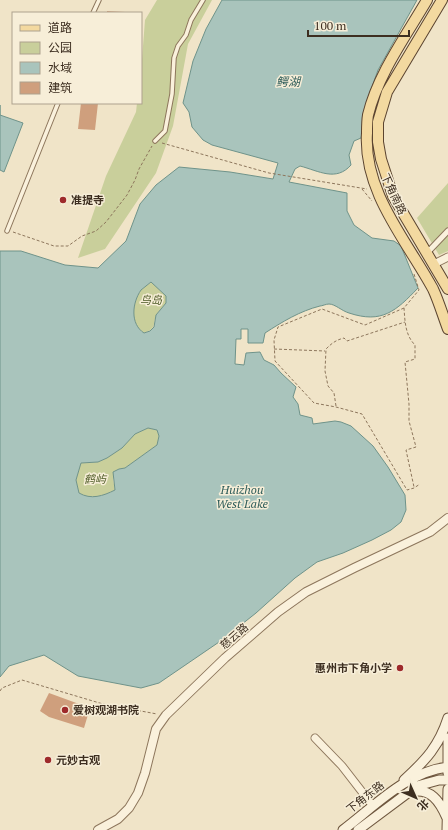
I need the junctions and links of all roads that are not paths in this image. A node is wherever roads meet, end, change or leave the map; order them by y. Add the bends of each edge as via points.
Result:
1 (98, 0) edge
2 (204, 0) edge
3 (428, 0) edge
4 (442, 0) edge
5 (93, 12) edge
6 (58, 104) edge
7 (155, 141) road end
8 (7, 231) road end
9 (448, 231) edge
10 (427, 253) junction
11 (448, 257) edge
12 (434, 264) junction
13 (448, 289) edge
14 (448, 329) edge
15 (448, 518) edge
16 (448, 718) edge
17 (315, 738) dead end
18 (448, 738) edge
19 (448, 767) edge
20 (448, 777) edge
21 (448, 780) edge
22 (448, 789) edge
23 (393, 790) junction
24 (406, 793) junction
25 (373, 806) junction
26 (448, 817) edge
27 (98, 830) edge
28 (343, 830) edge
29 (358, 830) edge
30 (447, 830) edge

1 - 5 lane
2 - 7 lane via 178,46 174,58 172,94 165,131
3 - 14 main road, 下角南路 via 377,88 368,116 366,142 368,163 376,189 434,290
4 - 10 main road, 下角南路 via 387,92 378,122 379,147 386,178 393,196
6 - 8 lane
9 - 10 street
10 - 12 main road, 下角南路
11 - 12 street
12 - 13 main road, 下角南路
15 - 27 street, 慈云路 via 430,532 306,592 278,612 225,658 156,728 145,773 135,798 118,819
16 - 23 main road via 442,736 431,753
17 - 25 street via 342,766
18 - 19 main road
19 - 20 main road
19 - 23 main road, 下角东路 via 435,769
21 - 24 main road, 下角东路 via 416,786
22 - 26 main road
23 - 25 main road, 下角东路
24 - 26 main road via 421,791 432,794
24 - 29 main road, 下角东路
25 - 28 main road, 下角东路
26 - 30 main road

